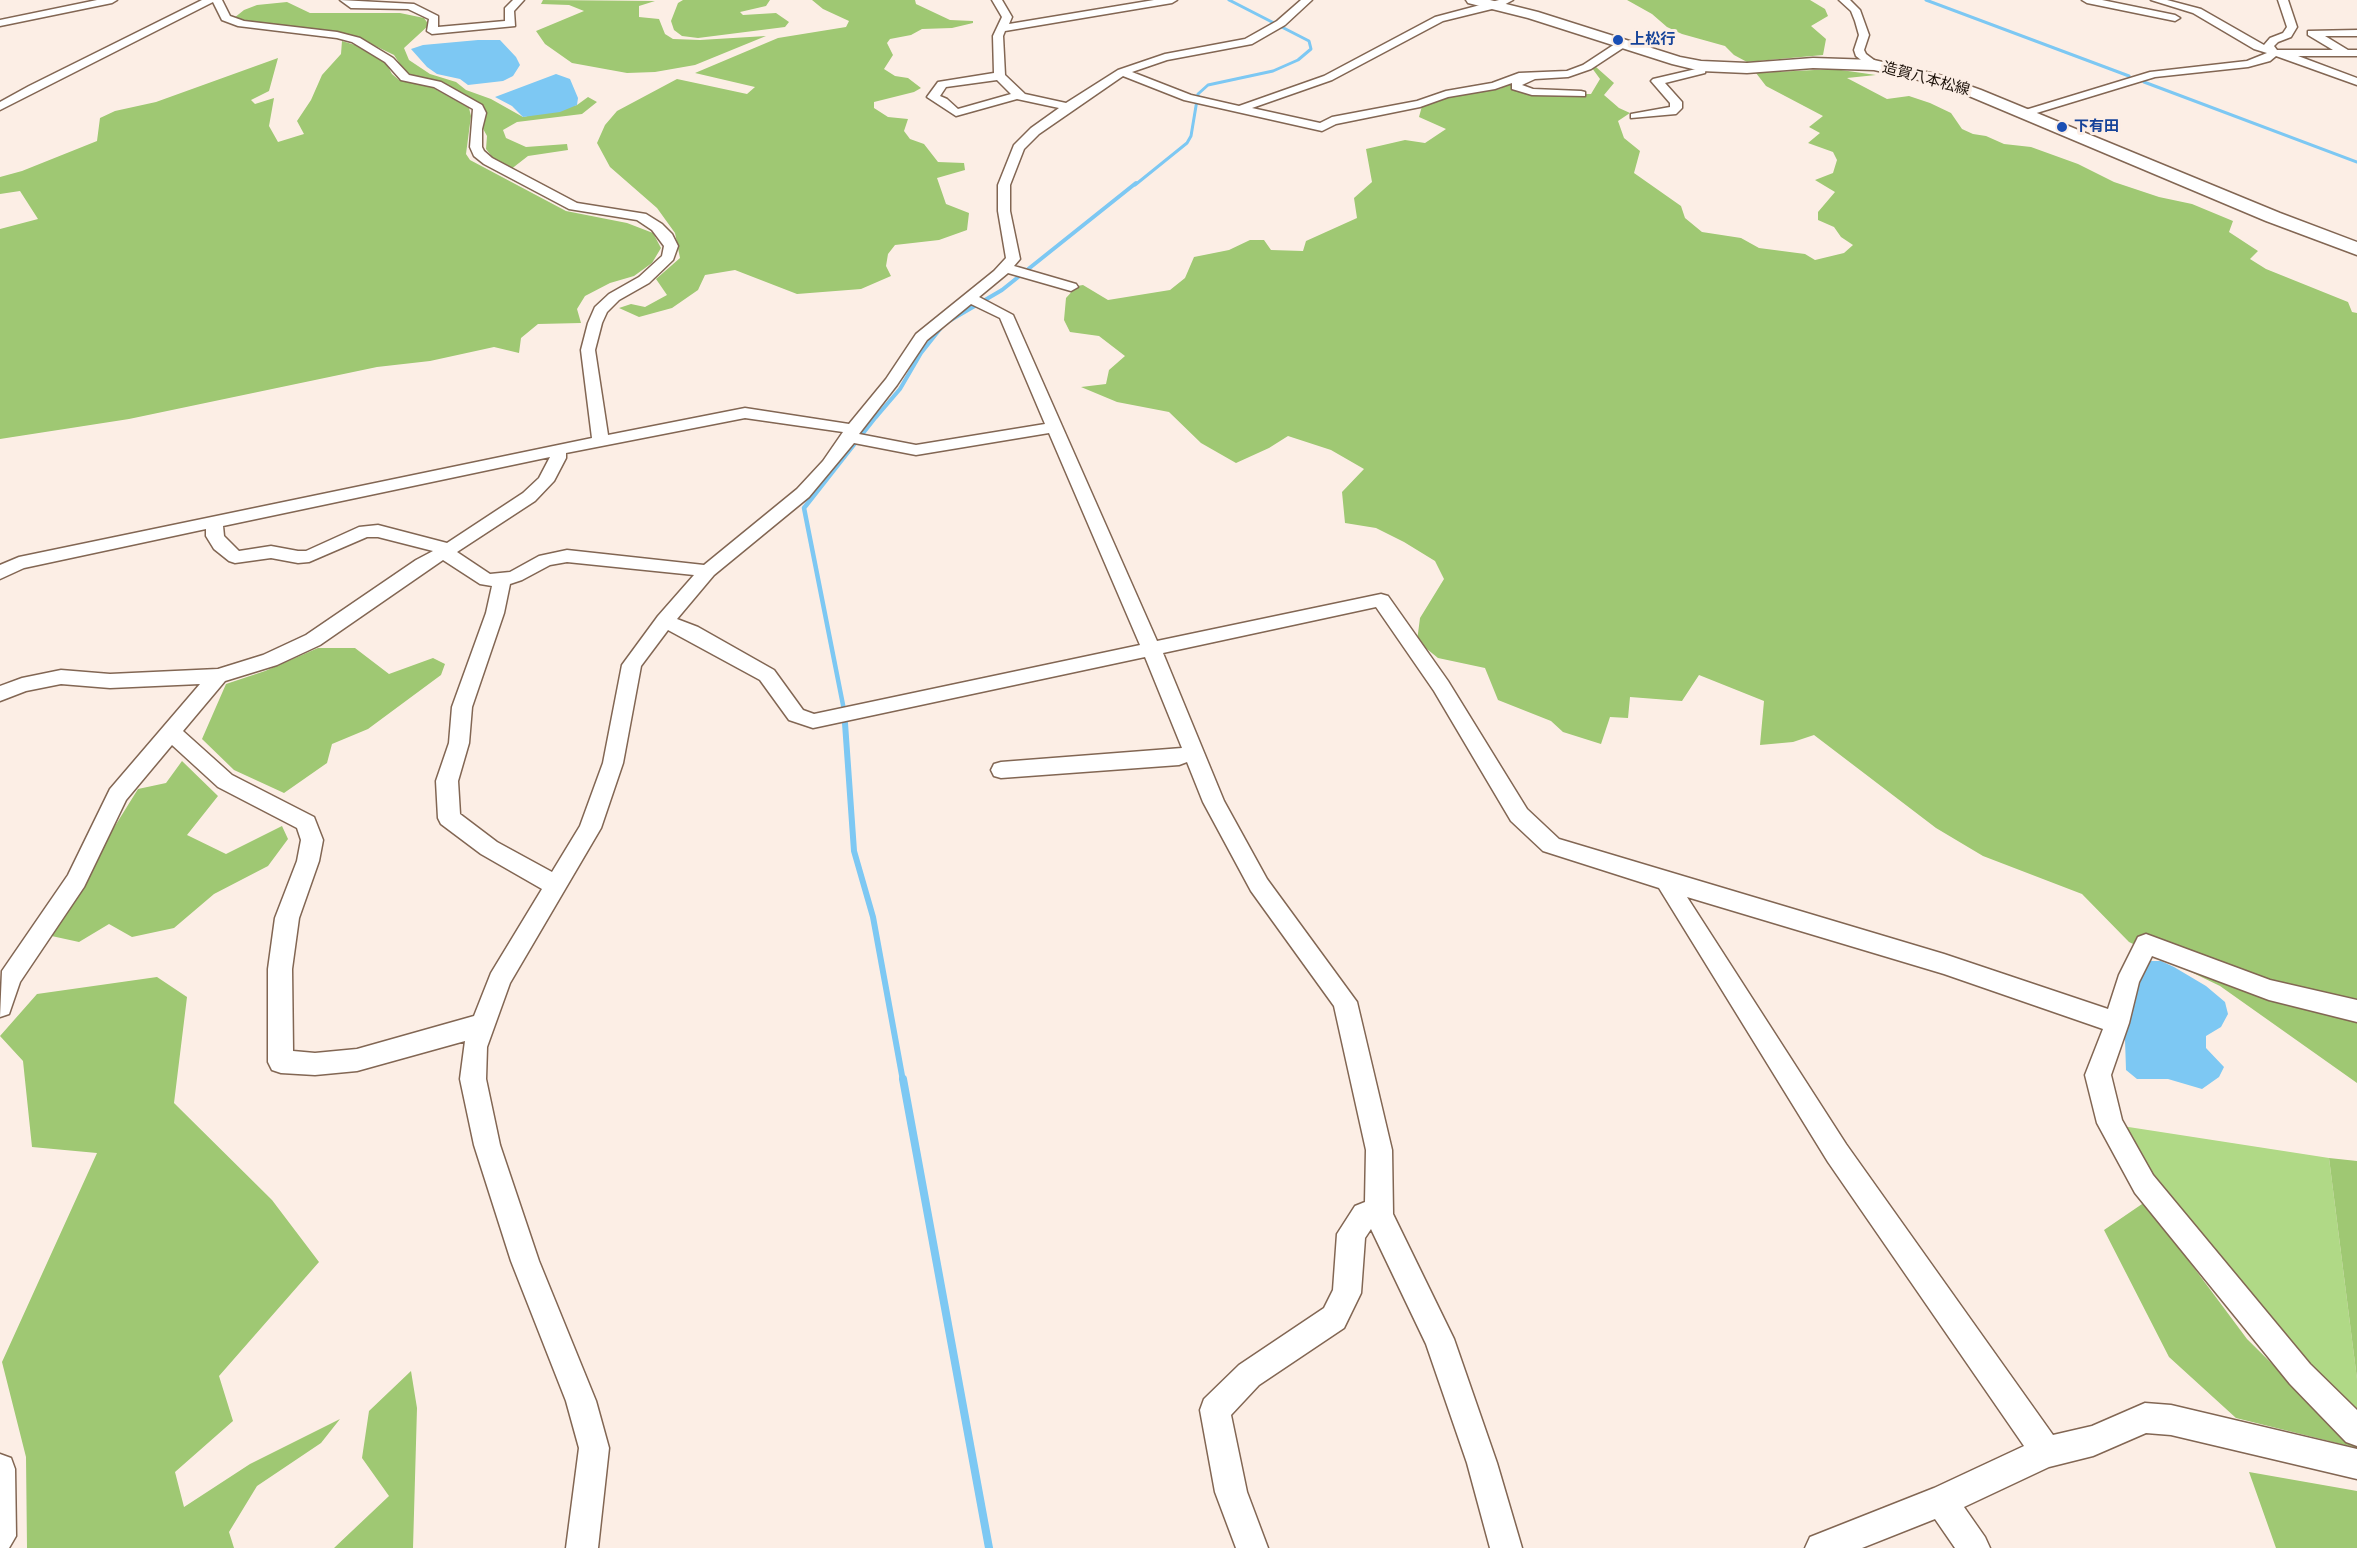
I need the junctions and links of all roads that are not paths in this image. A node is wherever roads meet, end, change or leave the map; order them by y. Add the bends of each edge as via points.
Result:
1 (112, 0) edge
2 (210, 0) edge
3 (217, 0) edge
4 (345, 0) edge
5 (519, 0) edge
6 (998, 0) edge
7 (1172, 0) edge
8 (1307, 0) edge
9 (1473, 0) edge
10 (1845, 0) edge
11 (2087, 0) edge
12 (2156, 0) edge
13 (2283, 0) edge
14 (1502, 3) edge
15 (0, 22) edge
16 (999, 29) junction
17 (2228, 30) junction
18 (2357, 33) edge
19 (1622, 44) junction
20 (2274, 53) junction
21 (2352, 53) edge
22 (1874, 65) junction
23 (1701, 66) junction
24 (1122, 72) junction
25 (1534, 74) junction
26 (1000, 76) junction
27 (1443, 82) dead end
28 (1501, 82) junction
29 (2357, 82) edge
30 (1581, 94) dead end
31 (1019, 95) junction
32 (1, 106) edge
33 (1068, 107) junction
34 (1239, 109) junction
35 (2026, 113) junction
36 (1635, 116) dead end
37 (2357, 249) edge
38 (1010, 270) junction
39 (1071, 286) dead end
40 (978, 297) junction
41 (1055, 426) junction
42 (851, 433) junction
43 (601, 441) junction
44 (558, 451) junction
45 (214, 524) junction
46 (444, 552) junction
47 (0, 560) edge
48 (20, 564) junction
49 (708, 571) junction
50 (0, 573) edge
51 (502, 580) junction
52 (665, 621) junction
53 (1151, 648) junction
54 (218, 676) junction
55 (0, 694) edge
56 (172, 733) junction
57 (1193, 752) junction
58 (1001, 770) dead end
59 (1668, 881) junction
60 (555, 885) junction
61 (0, 1006) edge
62 (2357, 1011) edge
63 (2116, 1023) junction
64 (482, 1024) junction
65 (1379, 1215) junction
66 (2357, 1431) edge
67 (2046, 1452) junction
68 (2357, 1464) edge
69 (0, 1469) edge
70 (1941, 1501) junction
71 (0, 1536) edge
72 (582, 1548) edge
73 (1252, 1548) edge
74 (1506, 1548) edge
75 (1821, 1548) edge
76 (1974, 1548) edge

1 - 15 street
2 - 32 street
3 - 43 street via 226,18 242,24 356,40 389,60 405,78 437,84 478,107 476,147 488,161 574,206 641,217 667,237 671,246 668,257 644,280 614,297 600,310 595,323 588,350
4 - 5 street via 351,4 410,6 434,18 432,31 511,24 509,10
6 - 16 street via 1007,17
7 - 16 street
8 - 24 street via 1276,26 1248,42 1165,57
9 - 14 main road, 造賀八本松線
10 - 22 street via 1860,21 1864,35 1861,56
11 - 17 street
12 - 17 street via 2197,11
13 - 20 street via 2292,27 2269,46
14 - 19 main road, 造賀八本松線
14 - 34 street via 1439,19 1328,78
16 - 26 street
17 - 20 street
18 - 21 street via 2313,33
19 - 23 main road, 造賀八本松線
19 - 25 street via 1578,71
20 - 21 street
20 - 29 street
20 - 35 street via 2248,64 2154,74
22 - 23 main road, 造賀八本松線
22 - 35 main road, 造賀八本松線 via 1933,78
23 - 36 street via 1701,71 1657,81 1676,102 1672,112
24 - 33 street
24 - 34 street via 1188,98
25 - 28 street
25 - 30 street via 1518,81 1516,87 1532,93
26 - 31 street
26 - 31 street via 942,84 933,97 956,114
27 - 28 street via 1489,76
28 - 34 street via 1420,104 1332,121 1322,127
31 - 33 street
33 - 38 street via 1018,148 1004,185 1004,212 1013,259
35 - 37 main road, 造賀八本松線
38 - 39 street
38 - 40 street
40 - 41 street via 1006,315
40 - 42 street via 921,337 892,382
41 - 42 street via 916,450
41 - 53 street
42 - 43 street via 746,413
42 - 49 street via 803,493
43 - 44 street
44 - 45 street
44 - 46 street via 546,481 529,497
45 - 46 street via 220,545 235,557 271,552 309,556 365,531 441,547
45 - 48 street
46 - 51 street via 486,580
46 - 54 street via 313,640 270,660
47 - 48 street
48 - 50 street
49 - 51 street via 567,556 545,560
49 - 52 street
51 - 60 street via 495,613 462,707 459,743 447,781 449,818 489,848
52 - 53 street via 767,675 796,715 813,721
52 - 60 street via 632,665 613,763 590,828
53 - 57 street
53 - 59 street via 1381,600 1441,686 1519,816 1551,845
54 - 55 street via 110,681 62,677
54 - 56 street
56 - 61 street via 118,795 76,881 10,978
56 - 64 street via 225,781 306,823 312,840 287,918 280,969 281,1062 357,1060
57 - 58 street via 1179,757
57 - 65 street via 1214,802 1259,885 1345,1002 1378,1150
59 - 63 street via 1944,964
59 - 67 street via 1838,1153
60 - 64 street via 499,980
62 - 63 street via 2269,990 2146,944 2127,982
63 - 66 street via 2098,1075 2110,1123 2144,1184 2300,1374
64 - 72 street via 475,1047 473,1079 487,1145 525,1261 581,1401 594,1448
65 - 73 street via 1365,1215 1351,1234 1347,1293 1334,1318 1250,1375 1215,1410 1231,1492
65 - 74 street via 1439,1339 1482,1462
67 - 68 street via 2093,1441 2145,1418 2171,1420
67 - 70 street
69 - 71 street
70 - 75 street
70 - 76 street

